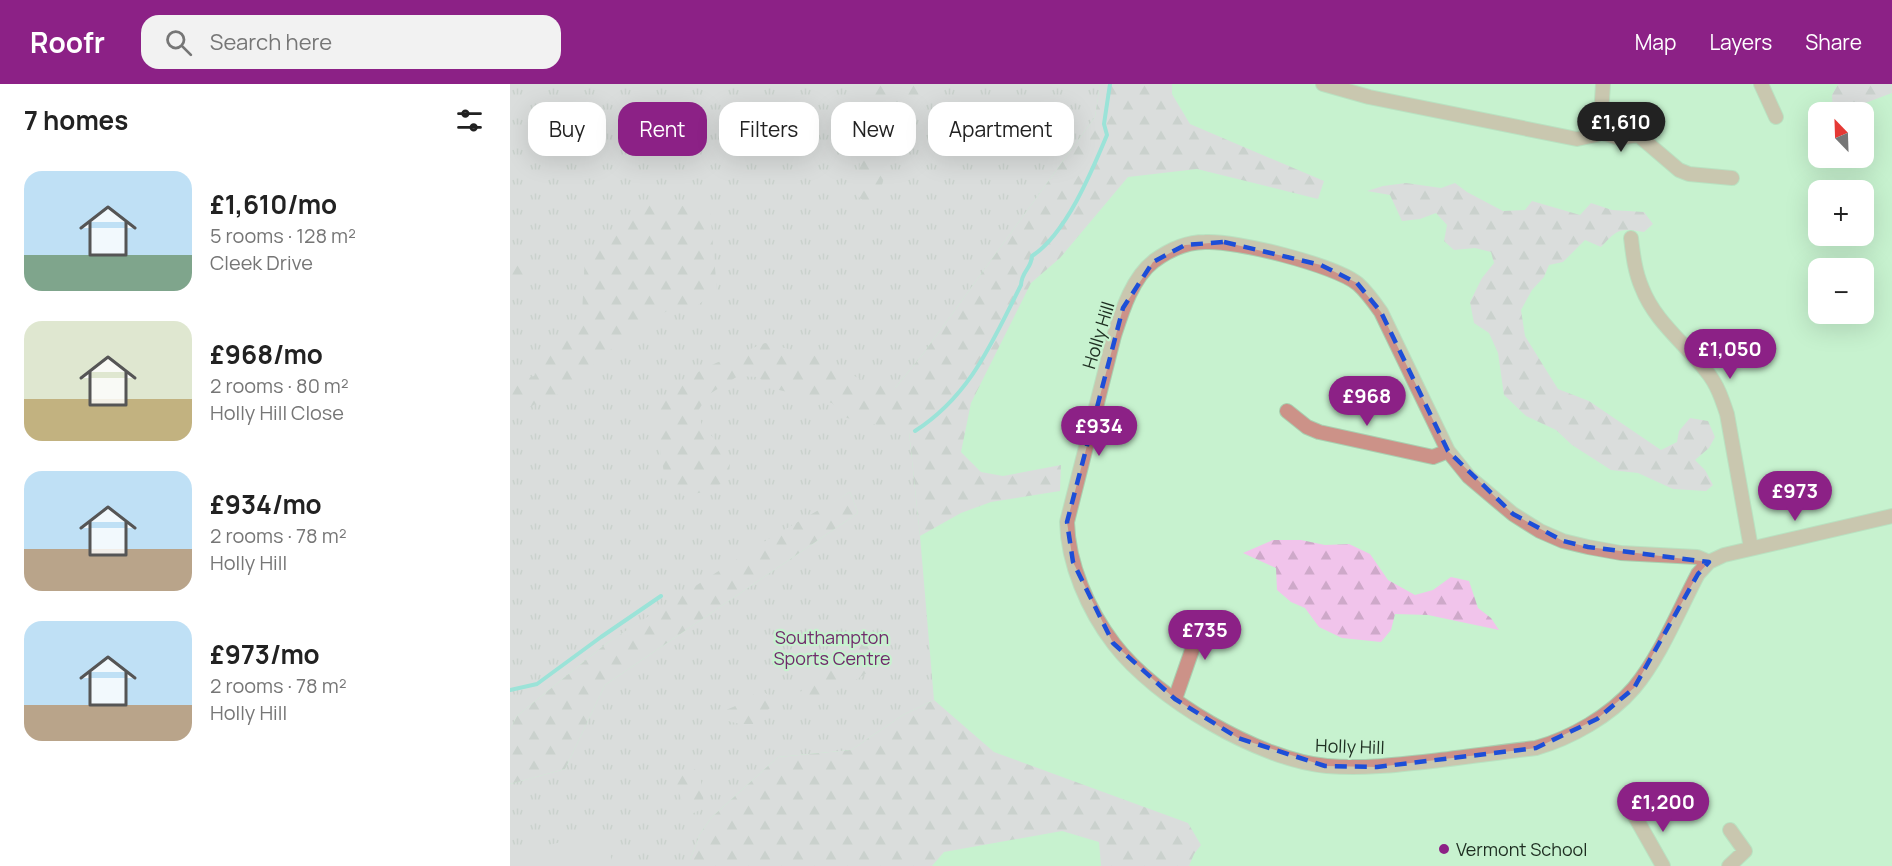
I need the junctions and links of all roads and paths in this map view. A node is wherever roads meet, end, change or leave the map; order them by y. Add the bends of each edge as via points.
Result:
1 (1323, 84) edge
2 (1603, 84) edge
3 (1761, 84) edge
4 (1776, 117) dead end
5 (1600, 132) junction
6 (1732, 178) dead end
7 (1631, 238) dead end
8 (1287, 411) dead end
9 (1448, 452) junction
10 (1892, 516) edge
11 (1751, 548) junction
12 (1709, 562) junction
13 (1197, 622) dead end
14 (1175, 699) junction
15 (1658, 799) dead end
16 (1730, 830) dead end
17 (1663, 866) edge
18 (1729, 866) edge

1 - 5 street via 1577,139
2 - 5 street
3 - 4 street
5 - 6 street via 1618,138 1640,130 1679,170 1689,174 1714,171
7 - 11 street via 1642,289 1651,306 1707,371 1720,395 1727,414
8 - 9 street via 1319,432 1433,457
9 - 12 street, Holly Hill via 1469,477 1513,514 1563,541 1622,553
9 - 14 street, Holly Hill via 1381,312 1357,283 1321,265 1224,242 1185,245 1153,262 1142,274 1120,317 1067,522 1073,562 1113,643 1145,677
10 - 11 street
11 - 12 street
12 - 14 street, Holly Hill via 1698,574 1634,688 1597,719 1556,742 1536,748 1377,767 1325,766 1298,761 1238,738
13 - 14 street via 1199,630
15 - 17 street via 1634,813
16 - 18 street via 1745,851

